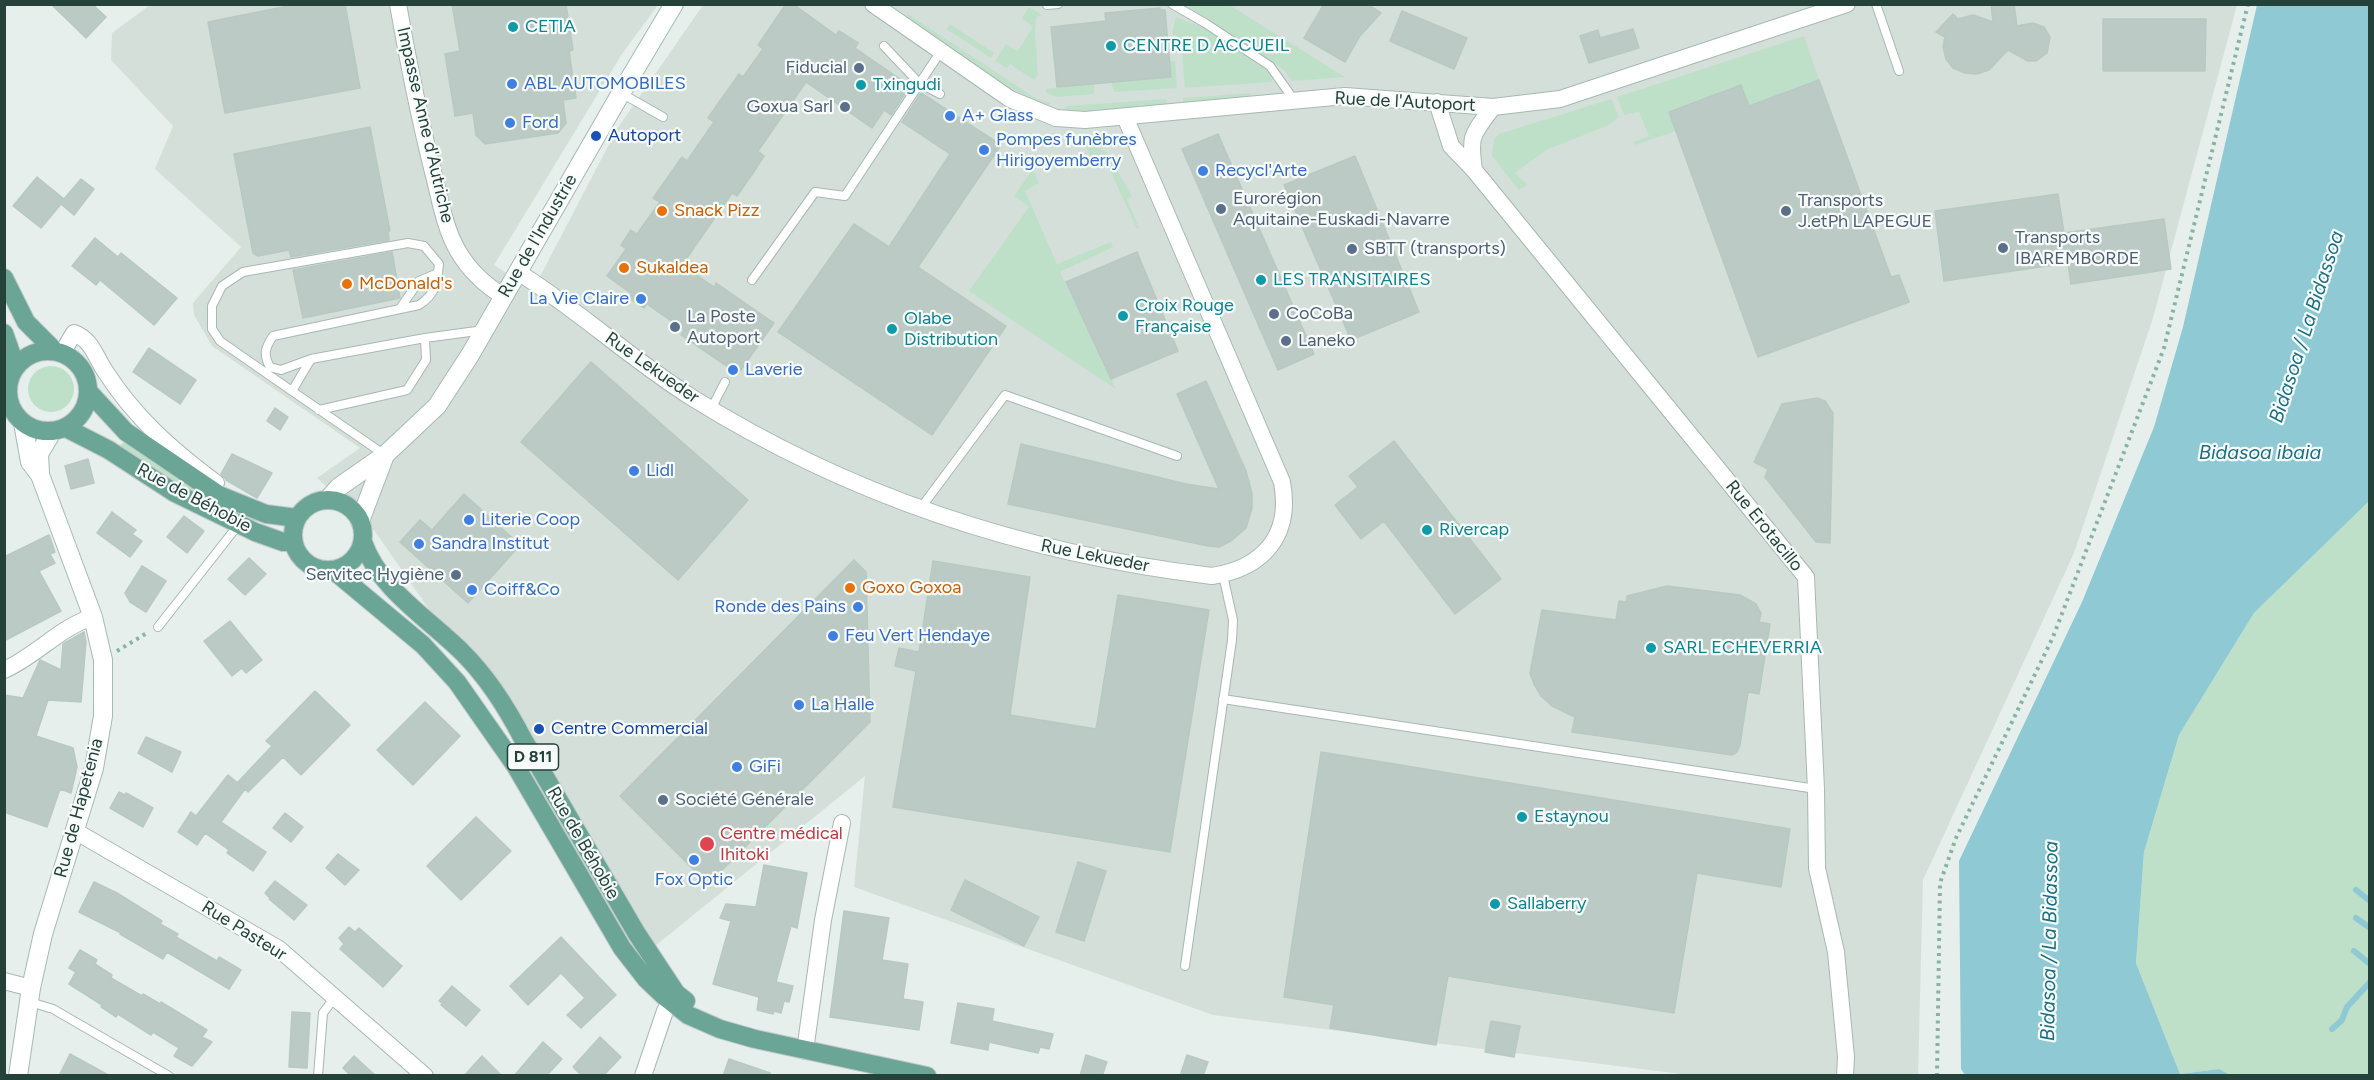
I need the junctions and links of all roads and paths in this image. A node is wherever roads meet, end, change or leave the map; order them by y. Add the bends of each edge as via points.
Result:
1 (398, 4) edge
2 (674, 4) edge
3 (873, 4) edge
4 (1058, 4) edge
5 (1172, 4) edge
6 (1847, 4) edge
7 (1876, 4) edge
8 (2248, 4) edge
9 (1047, 5) edge
10 (884, 46) dead end
11 (941, 51) junction
12 (1899, 71) dead end
13 (919, 83) junction
14 (621, 93) junction
15 (940, 94) dead end
16 (1294, 100) junction
17 (1437, 102) junction
18 (1493, 107) junction
19 (663, 117) dead end
20 (1125, 117) junction
21 (1474, 170) junction
22 (518, 272) junction
23 (438, 273) junction
24 (4, 278) edge
25 (752, 280) dead end
26 (503, 296) junction
27 (401, 308) junction
28 (484, 330) junction
29 (4, 333) edge
30 (425, 338) junction
31 (59, 352) junction
32 (311, 359) junction
33 (16, 367) junction
34 (725, 382) dead end
35 (292, 391) junction
36 (89, 392) junction
37 (6, 397) edge
38 (711, 409) junction
39 (319, 410) junction
40 (23, 423) junction
41 (59, 430) junction
42 (385, 455) junction
43 (1177, 456) dead end
44 (40, 475) junction
45 (328, 500) junction
46 (245, 505) junction
47 (920, 509) junction
48 (297, 518) junction
49 (360, 521) junction
50 (239, 524) junction
51 (293, 542) junction
52 (363, 542) junction
53 (333, 570) junction
54 (1223, 574) junction
55 (93, 617) junction
56 (158, 627) joint
57 (102, 653) junction
58 (4, 670) edge
59 (1223, 699) junction
60 (1816, 789) junction
61 (842, 823) dead end
62 (75, 831) junction
63 (1185, 966) dead end
64 (4, 981) edge
65 (30, 995) junction
66 (335, 997) junction
67 (673, 997) junction
68 (805, 1051) junction
69 (18, 1076) edge
70 (169, 1076) edge
71 (318, 1076) edge
72 (425, 1076) edge
73 (643, 1076) edge
74 (927, 1076) edge
75 (1845, 1076) edge
76 (1937, 1076) edge

1 - 26 street, Impasse Anne d'Autriche via 413,91 446,222 457,250 474,273
2 - 14 main road, Rue de l'Industrie
3 - 11 street, Rue de l'Autoport
4 - 9 lane
5 - 16 lane via 1270,66
6 - 18 street, Rue de l'Autoport via 1560,99
7 - 12 lane
8 - 76 path via 2164,348 2053,637 1956,838 1940,883
10 - 13 lane
11 - 13 lane
11 - 20 street, Rue de l'Autoport via 1010,99 1044,114 1072,120
13 - 15 lane
13 - 25 lane via 845,196 815,192
14 - 19 lane
14 - 22 main road, Rue de l'Industrie
16 - 17 street, Rue de l'Autoport via 1345,96
16 - 20 street, Rue de l'Autoport
17 - 18 street, Rue de l'Autoport
17 - 21 street, Rue Erotacillo via 1451,146
18 - 21 street via 1476,128 1471,145
20 - 54 street, Rue Lekueder via 1282,482 1285,496 1272,543 1248,566
21 - 60 street, Rue Erotacillo via 1806,577
22 - 26 main road, Rue de l'Industrie
22 - 38 street, Rue Lekueder
23 - 27 lane via 419,281
23 - 27 lane via 437,287 428,299
23 - 35 lane via 439,264 424,246 408,243 243,272 222,286 212,306 212,329 220,341
24 - 31 main road via 27,322
26 - 28 main road, Rue de l'Industrie
27 - 32 lane via 273,336 264,357 270,366 281,370
28 - 30 lane
28 - 42 main road, Rue de l'Industrie via 437,406
29 - 33 main road
30 - 32 lane
30 - 39 lane via 426,360 407,390
31 - 33 main road via 33,353
31 - 36 main road via 82,368
31 - 46 street, Rue de Béhobie via 74,333 86,338 139,418 174,452
32 - 35 lane
33 - 37 main road
34 - 38 lane
35 - 39 lane
36 - 41 main road via 83,413
36 - 46 main road, Rue de Béhobie via 126,432 219,495
37 - 40 main road
38 - 47 street, Rue Lekueder via 822,468
39 - 42 lane
40 - 41 main road via 32,428
40 - 44 main road, Rue de Hapetenia via 30,462
41 - 44 main road, Rue de Hapetenia via 39,454
41 - 50 main road, Rue de Béhobie via 109,450 175,493
42 - 45 main road, Rue de l'Industrie via 339,487
42 - 49 main road, Rue de l'Industrie
43 - 47 lane via 1005,395
44 - 55 main road, Rue de Hapetenia
45 - 48 main road via 309,506
45 - 49 main road via 350,507
46 - 48 main road, Rue de Béhobie via 266,514
47 - 54 street, Rue Lekueder via 1054,550 1179,573
48 - 51 main road
49 - 52 main road
50 - 51 main road, Rue de Béhobie via 283,542
50 - 56 lane
51 - 53 main road via 303,561 322,570
52 - 53 main road via 352,561
52 - 67 main road, Rue de Béhobie / D 811 via 368,557 390,585 465,655 506,706
53 - 67 main road, Rue de Béhobie via 423,645 457,682 515,765 622,948 646,979
54 - 59 lane via 1233,620
55 - 57 main road, Rue de Hapetenia
55 - 58 street via 78,621
56 - 57 path via 119,651
57 - 62 main road, Rue de Hapetenia via 103,716 94,768
59 - 60 lane
59 - 63 lane
60 - 75 street, Rue Erotacillo via 1816,868 1836,952
61 - 68 street via 823,920
62 - 65 main road, Rue de Hapetenia via 43,934
62 - 66 street, Rue Pasteur via 279,949
64 - 65 street
65 - 69 main road, Rue de Hapetenia
65 - 70 lane
66 - 71 lane via 323,1013
66 - 72 street, Rue Pasteur
67 - 68 main road, Rue de Béhobie / D 811 via 720,1029
67 - 73 street
68 - 74 main road, Rue de Béhobie / D 811

